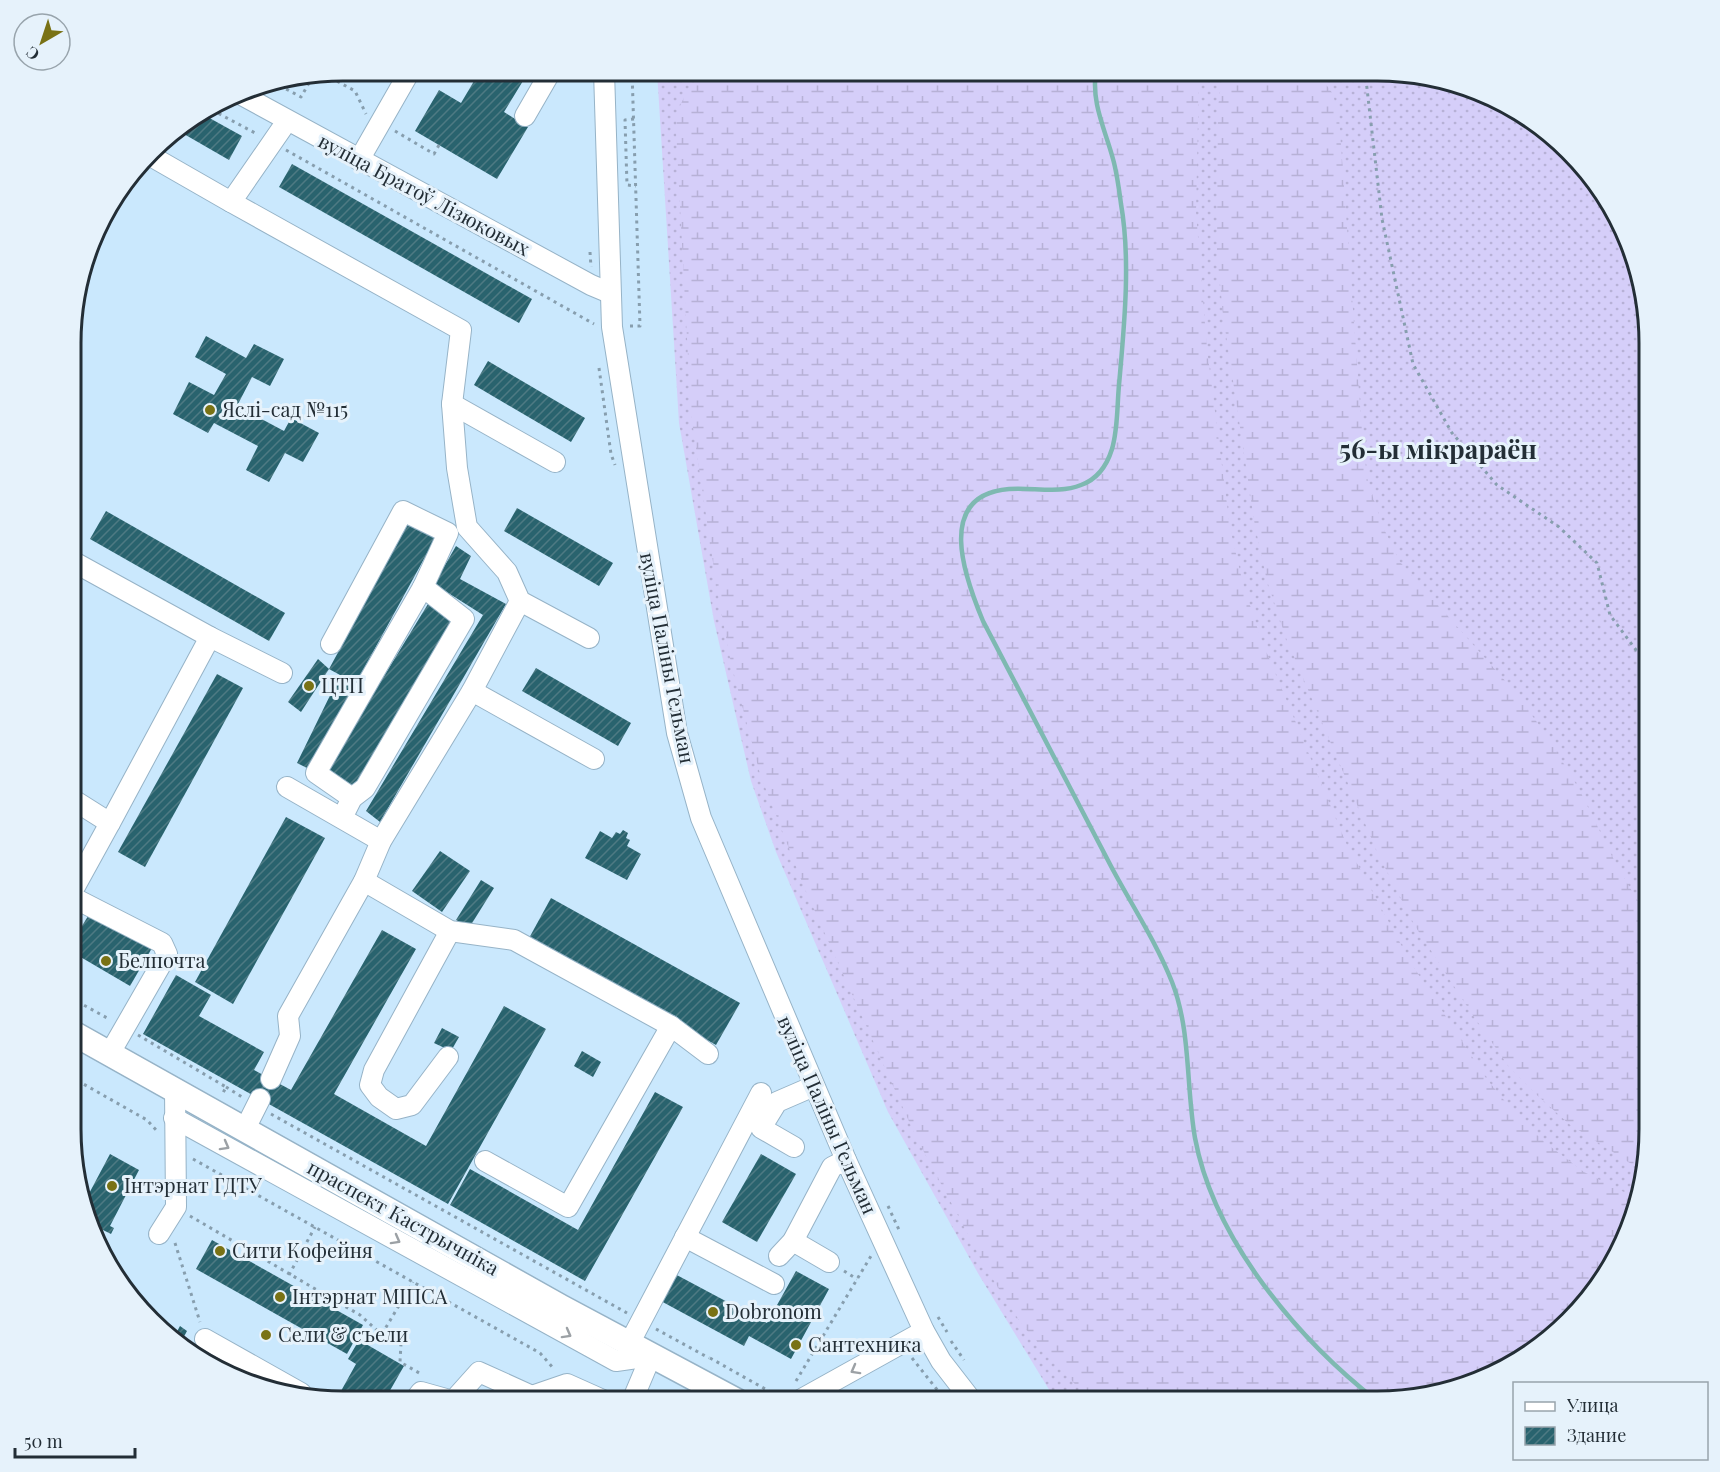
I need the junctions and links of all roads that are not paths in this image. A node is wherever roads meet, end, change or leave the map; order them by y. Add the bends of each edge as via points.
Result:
1 (404, 81) edge
2 (545, 81) edge
3 (604, 81) edge
4 (249, 99) edge
5 (525, 116) dead end
6 (287, 121) junction
7 (156, 160) edge
8 (359, 160) junction
9 (231, 202) junction
10 (610, 293) junction
11 (452, 404) junction
12 (555, 462) dead end
13 (457, 530) junction
14 (81, 566) edge
15 (423, 587) junction
16 (520, 601) junction
17 (210, 637) junction
18 (589, 638) dead end
19 (331, 644) dead end
20 (282, 673) dead end
21 (472, 691) junction
22 (594, 759) dead end
23 (287, 787) dead end
24 (352, 798) junction
25 (81, 805) edge
26 (342, 818) junction
27 (110, 824) junction
28 (381, 841) junction
29 (81, 876) edge
30 (363, 882) junction
31 (81, 902) edge
32 (450, 931) junction
33 (671, 1026) junction
34 (81, 1037) edge
35 (110, 1053) junction
36 (708, 1054) dead end
37 (448, 1057) dead end
38 (271, 1078) dead end
39 (814, 1086) junction
40 (175, 1089) junction
41 (760, 1093) dead end
42 (258, 1103) road end
43 (174, 1118) junction
44 (245, 1129) junction
45 (794, 1147) dead end
46 (846, 1160) junction
47 (485, 1161) dead end
48 (167, 1221) road end
49 (685, 1237) junction
50 (793, 1240) junction
51 (779, 1256) dead end
52 (829, 1262) dead end
53 (774, 1284) dead end
54 (924, 1331) junction
55 (205, 1339) road end
56 (629, 1344) junction
57 (651, 1356) junction
58 (286, 1385) edge
59 (462, 1391) edge
60 (521, 1391) edge
61 (547, 1391) edge
62 (583, 1391) edge
63 (636, 1391) edge
64 (718, 1391) edge
65 (805, 1391) edge
66 (975, 1391) edge

1 - 8 street
2 - 5 street
3 - 10 street, вуліца Паліны Гельман
4 - 6 street, вуліца Братоў Лізюковых
6 - 8 street, вуліца Братоў Лізюковых
6 - 9 street
7 - 9 street
8 - 10 street, вуліца Братоў Лізюковых
9 - 11 street via 460,330
10 - 39 street, вуліца Паліны Гельман via 612,327 677,733 701,818
11 - 12 street
11 - 13 street
13 - 15 street
13 - 16 street via 507,572
13 - 19 street via 403,511
14 - 17 street
15 - 24 street via 316,773
15 - 24 street via 464,618 365,788
16 - 18 street
16 - 21 street
17 - 20 street
17 - 27 street
21 - 22 street
21 - 28 street
23 - 26 street
24 - 26 street
25 - 27 street
26 - 28 street
27 - 29 street
28 - 30 street
30 - 32 street
30 - 38 street via 288,1016 290,1036
31 - 35 street via 162,943 167,954
32 - 33 street via 514,940
32 - 37 street via 370,1085 396,1109 412,1105
33 - 36 street
33 - 47 street via 568,1207
34 - 35 main road, праспект Кастрычніка
35 - 40 main road, праспект Кастрычніка
39 - 45 street via 777,1102 761,1128
39 - 46 street, вуліца Паліны Гельман
40 - 43 street
40 - 44 main road, праспект Кастрычніка
41 - 49 street
42 - 44 street
43 - 48 street
43 -> 57 street via 616,1361
44 - 56 main road, праспект Кастрычніка
46 - 50 street via 832,1167
46 - 54 street, вуліца Паліны Гельман
49 - 53 street
49 - 56 street
50 - 51 street
50 - 52 street
54 -> 65 street
54 - 66 street, вуліца Паліны Гельман via 941,1361
55 - 58 street
56 - 57 main road, праспект Кастрычніка
57 - 63 street
57 - 64 main road, праспект Кастрычніка
59 - 60 street via 479,1372
61 - 62 street via 567,1384

